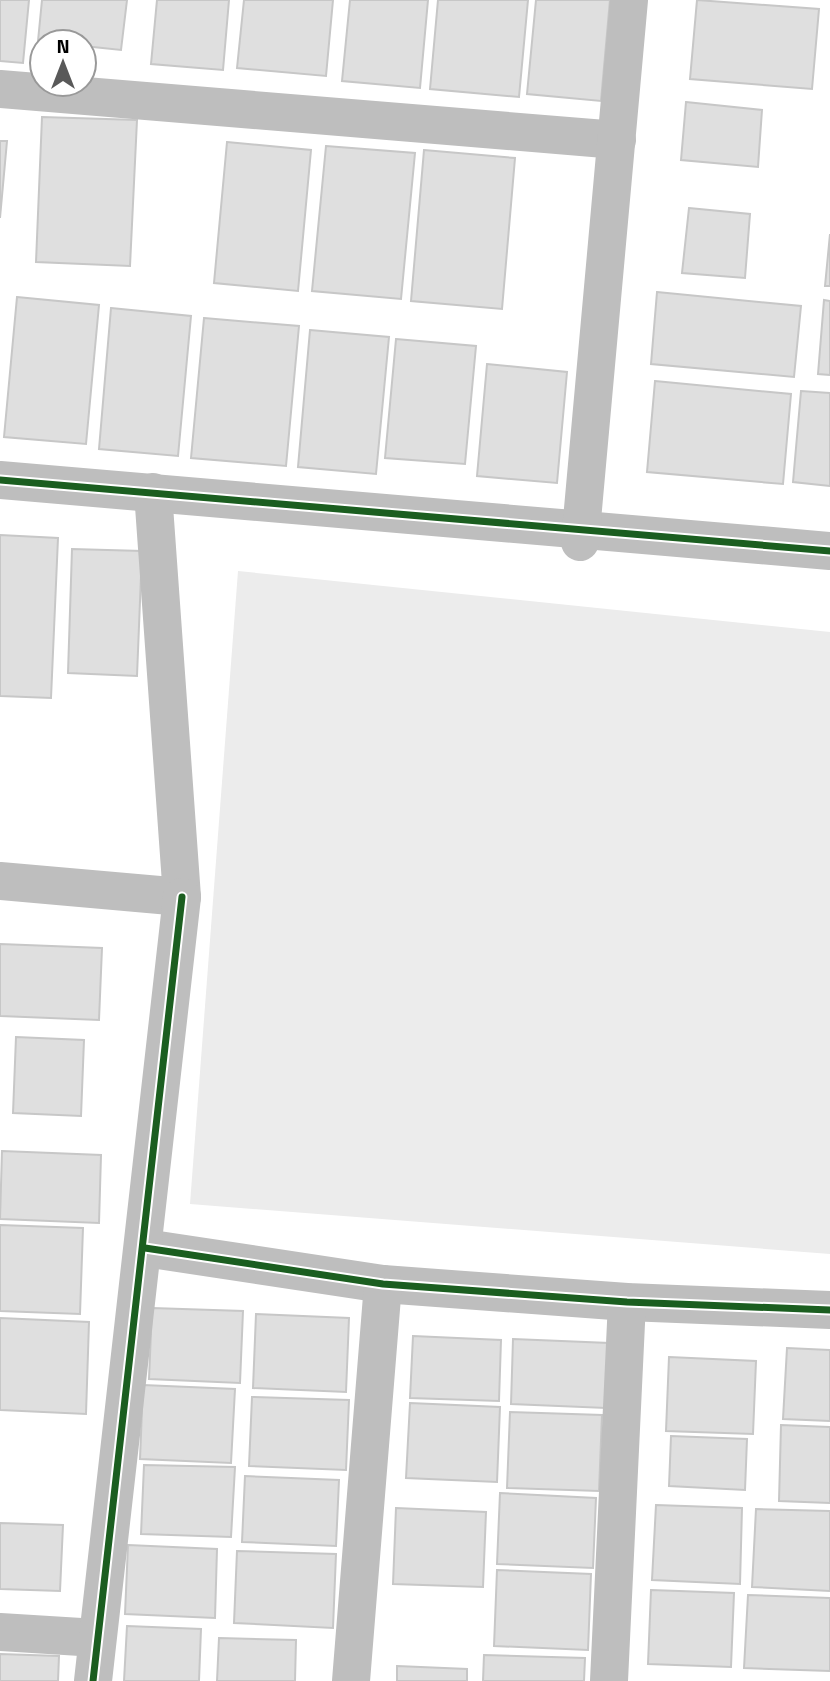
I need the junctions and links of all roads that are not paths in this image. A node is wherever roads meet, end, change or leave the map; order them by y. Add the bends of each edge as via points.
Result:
1 (629, 0) edge
2 (0, 89) edge
3 (617, 140) junction
4 (0, 480) edge
5 (153, 492) junction
6 (581, 535) junction
7 (830, 551) edge
8 (0, 881) edge
9 (182, 897) junction
10 (145, 1248) junction
11 (383, 1284) junction
12 (627, 1302) junction
13 (830, 1310) edge
14 (0, 1632) edge
15 (97, 1639) junction
16 (93, 1681) edge
17 (351, 1681) edge
18 (610, 1681) edge

1 - 3 street
2 - 3 street
3 - 6 street
4 - 5 street
5 - 6 street
5 - 9 street
6 - 7 street
8 - 9 street
9 - 10 street
10 - 11 street
10 - 15 street
11 - 12 street
11 - 17 street
12 - 13 street
12 - 18 street
14 - 15 street
15 - 16 street

